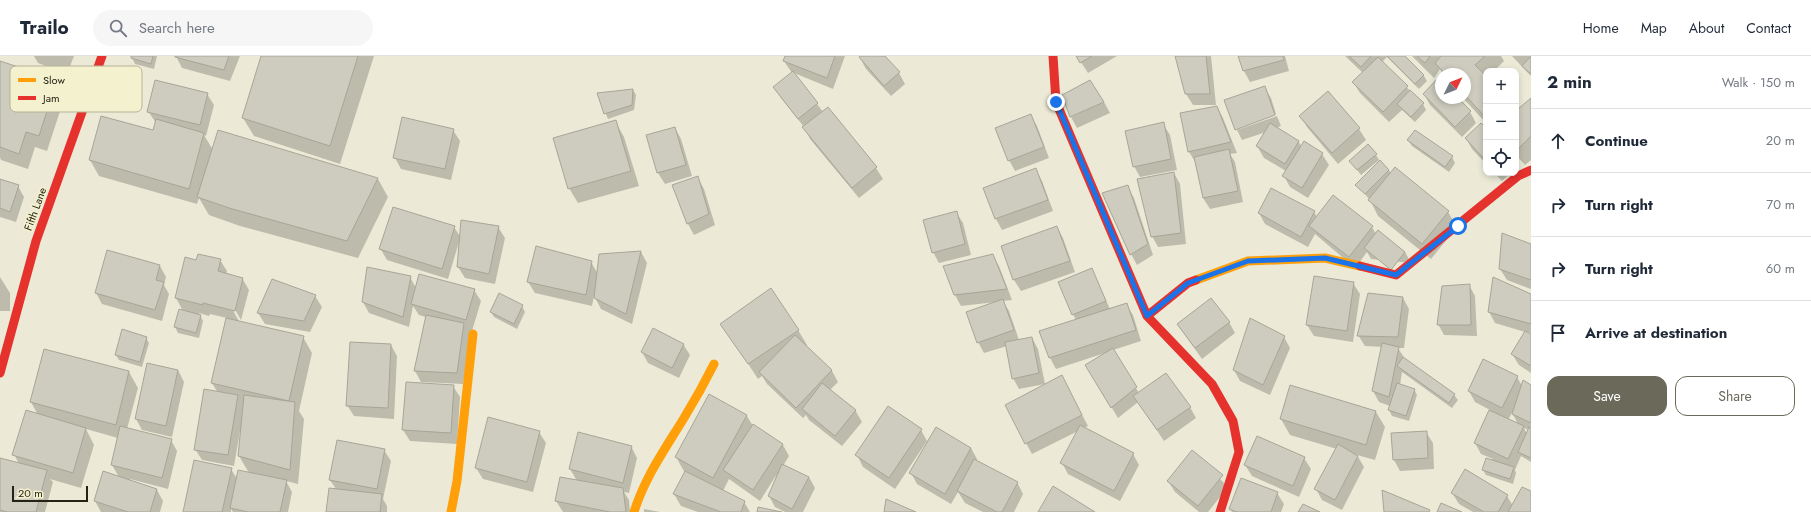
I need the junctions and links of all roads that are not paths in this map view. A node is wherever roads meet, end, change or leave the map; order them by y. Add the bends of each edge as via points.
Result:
1 (102, 56) edge
2 (1053, 56) edge
3 (98, 66) edge
4 (82, 112) edge
5 (1531, 170) edge
6 (1147, 316) junction
7 (473, 334) dead end
8 (714, 364) dead end
9 (0, 372) edge
10 (451, 512) edge
11 (634, 512) edge
12 (1220, 512) edge

1 - 3 street, Fifth Lane
2 - 6 street via 1056,102
4 - 9 street, Fifth Lane via 36,240
5 - 6 street via 1518,176 1396,275 1325,258 1248,261 1188,283
6 - 12 street via 1212,384 1234,421 1239,452
7 - 10 street via 457,481
8 - 11 street via 661,454 638,497

